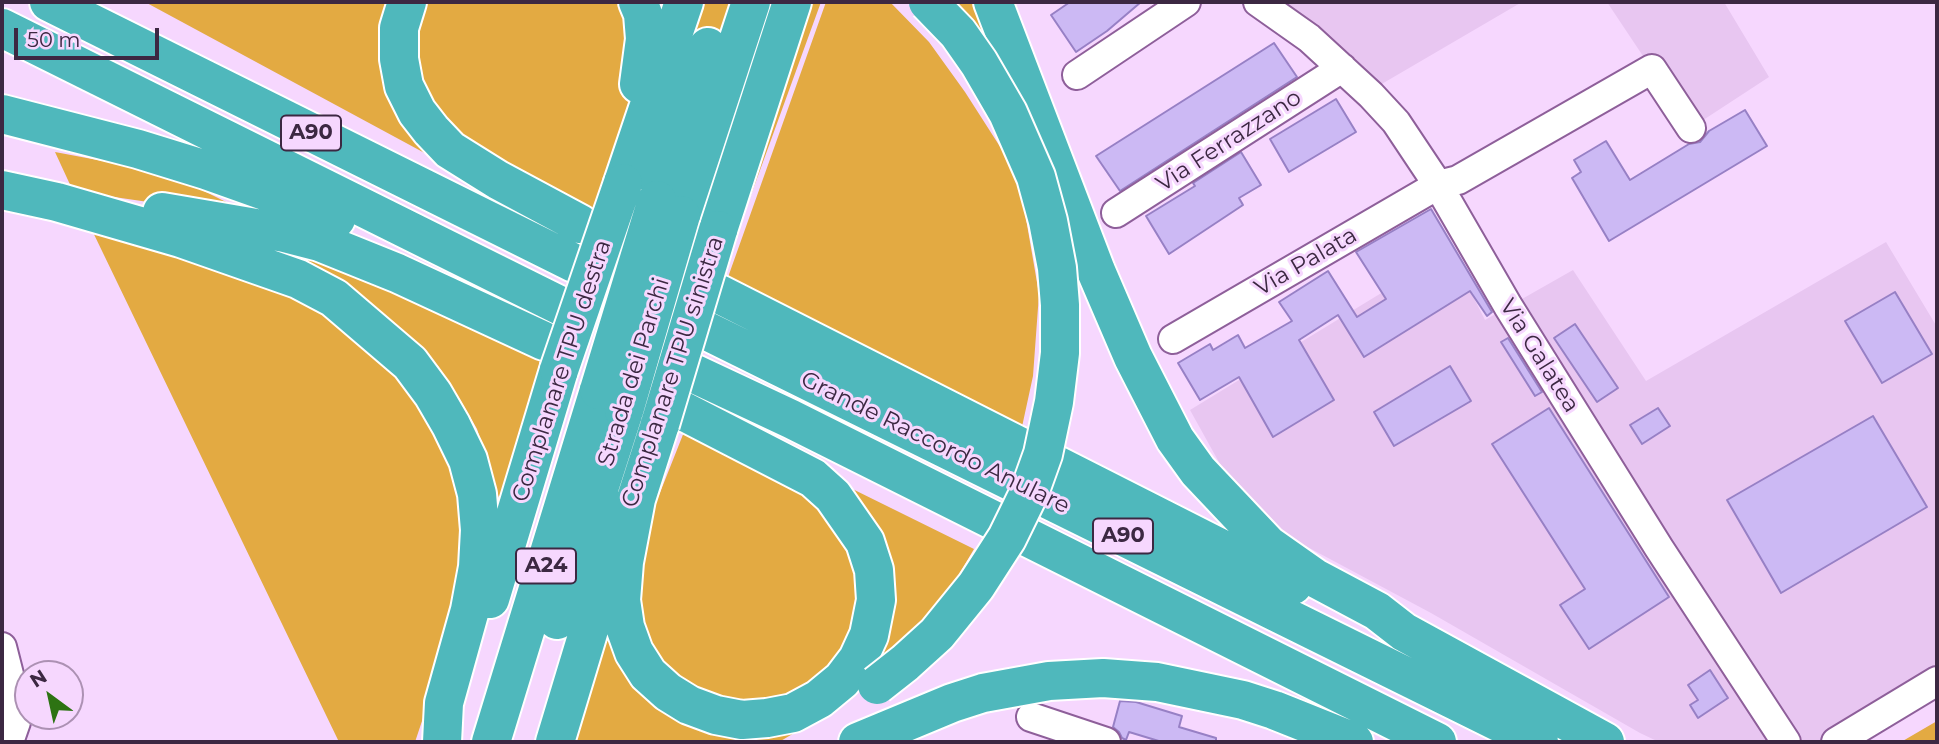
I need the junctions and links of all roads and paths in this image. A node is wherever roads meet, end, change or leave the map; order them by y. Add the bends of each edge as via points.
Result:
1 (49, 2) edge
2 (407, 2) edge
3 (638, 2) edge
4 (684, 2) edge
5 (724, 2) edge
6 (751, 2) edge
7 (792, 2) edge
8 (928, 2) edge
9 (993, 2) edge
10 (1186, 2) edge
11 (1258, 2) edge
12 (2, 28) edge
13 (1342, 68) junction
14 (1077, 75) dead end
15 (2, 114) edge
16 (1691, 128) dead end
17 (628, 171) junction
18 (1438, 185) junction
19 (2, 190) edge
20 (57, 202) junction
21 (669, 208) junction
22 (1116, 213) dead end
23 (580, 224) dead end
24 (402, 226) junction
25 (573, 263) dead end
26 (719, 294) dead end
27 (561, 306) dead end
28 (707, 331) dead end
29 (1173, 339) dead end
30 (551, 355) junction
31 (695, 374) dead end
32 (611, 400) junction
33 (671, 417) junction
34 (636, 499) junction
35 (1404, 632) junction
36 (2, 647) edge
37 (1937, 681) edge
38 (1031, 716) dead end
39 (9, 742) edge
40 (443, 742) edge
41 (491, 742) edge
42 (518, 742) edge
43 (555, 742) edge
44 (791, 742) edge
45 (858, 742) edge
46 (1106, 742) edge
47 (1354, 742) edge
48 (1437, 742) edge
49 (1539, 742) edge
50 (1605, 742) edge
51 (1786, 742) edge
52 (1836, 742) edge

1 - 25 highway, A90
2 - 23 highway via 399,28 404,86 431,130 450,150
3 - 17 highway via 646,39 628,127
4 - 17 highway, Complanare TPU destra
5 - 21 highway, Strada dei Parchi / A24
6 - 21 highway, Strada dei Parchi / A24
7 - 33 highway, Complanare TPU sinistra, bridge via 718,230
8 - 44 highway, bridge via 985,71 1036,177 1057,268 1060,305 1052,415 1029,493 976,586 921,649 877,685
9 - 35 highway via 1096,271 1133,358 1175,439 1198,471 1268,545
10 - 14 street
11 - 13 street, Via Galatea via 1310,38
12 - 24 highway, A90
13 - 18 street, Via Galatea via 1396,122
13 - 22 street, Via Ferrazzano
15 - 24 highway via 206,170 337,220
16 - 18 street, Via Palata via 1652,69 1458,180
17 - 30 highway, Complanare TPU destra, bridge
18 - 29 street, Via Palata
18 - 51 street, Via Galatea via 1550,374
19 - 20 highway
20 - 30 highway via 85,198 320,242 397,273
20 - 40 highway via 193,242 310,285 370,327 410,363 433,394 468,460 480,530 470,610 444,703
21 - 32 highway, Strada dei Parchi / A24, bridge
24 - 27 highway, A90
26 - 35 highway via 1370,624
28 - 49 highway, Grande Raccordo Anulare / A90
30 - 40 highway, Complanare TPU destra via 498,576
31 - 48 highway, Grande Raccordo Anulare / A90
32 - 41 highway, Strada dei Parchi / A24
32 - 42 highway, Strada dei Parchi / A24
33 - 34 highway, Complanare TPU sinistra
33 - 34 highway via 813,478 833,496 865,542 874,570 876,600 869,635 842,680 793,713 742,720 689,705 668,692 648,674 625,627 621,600 624,562
34 - 43 highway, Complanare TPU sinistra via 620,527
35 - 50 highway
36 - 39 street via 16,702
37 - 52 street
38 - 46 street
45 - 47 highway via 983,693 1049,681 1104,678 1157,682 1243,700

